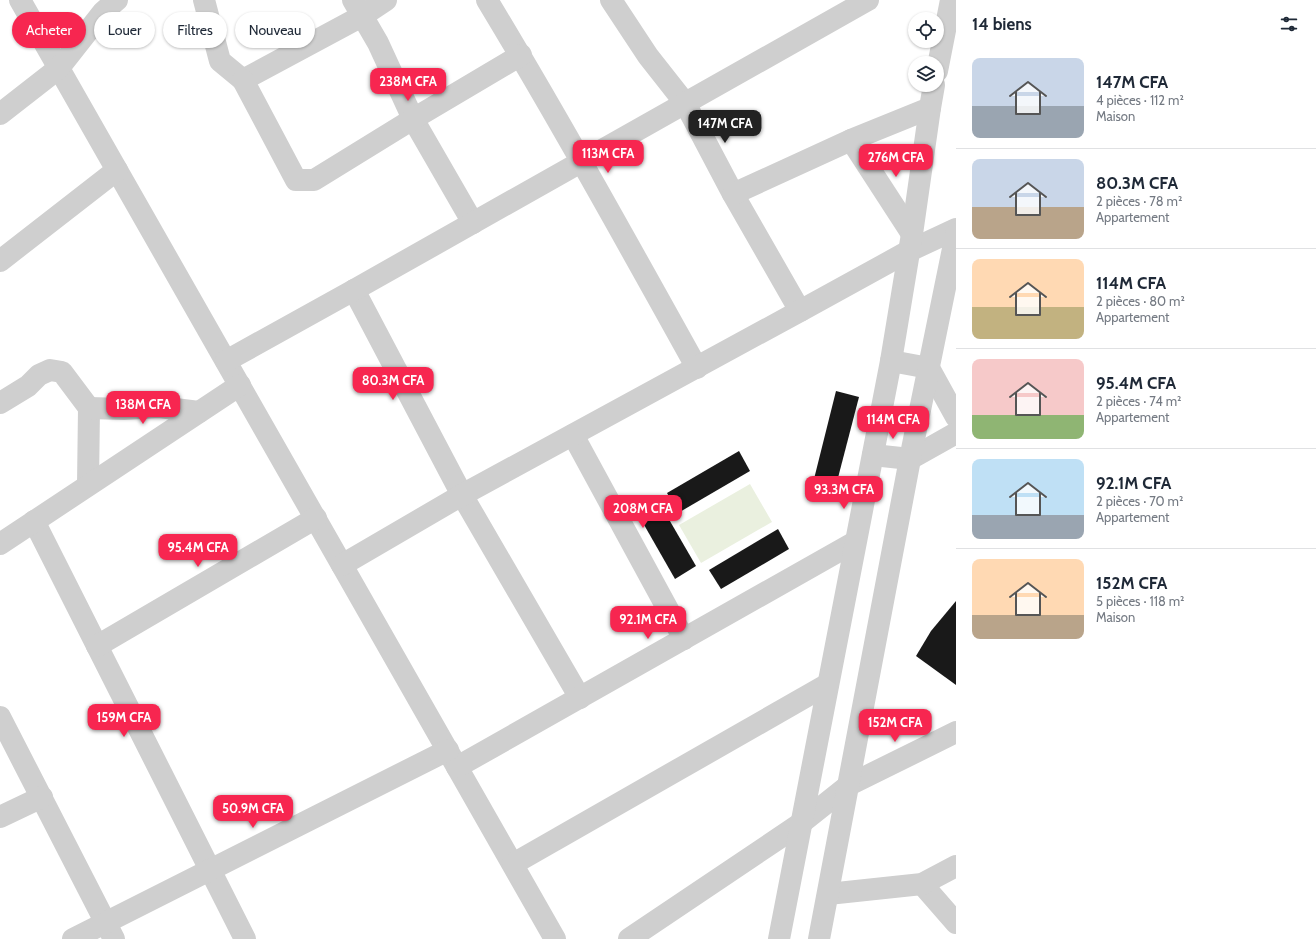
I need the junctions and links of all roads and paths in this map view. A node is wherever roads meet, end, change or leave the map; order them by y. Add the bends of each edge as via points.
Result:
1 (20, 0) edge
2 (117, 0) edge
3 (204, 0) edge
4 (386, 0) edge
5 (487, 0) edge
6 (611, 0) edge
7 (868, 0) edge
8 (951, 0) edge
9 (357, 8) edge
10 (521, 55) junction
11 (940, 56) edge
12 (59, 68) junction
13 (243, 80) junction
14 (933, 92) edge
15 (685, 103) junction
16 (930, 108) junction
17 (0, 114) edge
18 (413, 119) junction
19 (851, 140) junction
20 (582, 162) junction
21 (117, 170) junction
22 (733, 194) junction
23 (474, 222) junction
24 (956, 229) edge
25 (956, 234) edge
26 (911, 243) junction
27 (0, 261) edge
28 (354, 290) junction
29 (800, 311) junction
30 (226, 361) junction
31 (891, 361) junction
32 (696, 368) junction
33 (929, 368) junction
34 (240, 385) junction
35 (0, 403) edge
36 (89, 408) junction
37 (199, 412) junction
38 (956, 417) edge
39 (956, 433) edge
40 (572, 435) junction
41 (872, 455) junction
42 (910, 459) junction
43 (88, 485) junction
44 (462, 495) junction
45 (316, 518) junction
46 (34, 521) junction
47 (855, 542) junction
48 (0, 544) edge
49 (342, 565) junction
50 (684, 639) junction
51 (97, 646) junction
52 (828, 684) junction
53 (580, 698) junction
54 (0, 717) edge
55 (956, 732) edge
56 (453, 758) junction
57 (848, 785) junction
58 (42, 797) junction
59 (0, 817) edge
60 (800, 824) junction
61 (513, 864) junction
62 (956, 866) edge
63 (210, 870) junction
64 (922, 884) junction
65 (828, 894) junction
66 (956, 923) edge
67 (110, 931) edge
68 (74, 939) edge
69 (245, 939) edge
70 (555, 939) edge
71 (629, 939) edge
72 (779, 939) edge
73 (819, 939) edge

1 - 12 street
2 - 12 street via 103,12
3 - 13 street via 220,61
4 - 9 street
5 - 10 street
6 - 15 street via 648,56
7 - 15 street
8 - 11 street
9 - 13 street
9 - 18 street via 378,44
10 - 18 street
10 - 20 street
12 - 17 street
12 - 21 street
13 - 18 street via 296,180 314,180
14 - 16 street
15 - 20 street
15 - 22 street
16 - 19 street
16 - 26 street
18 - 23 street
19 - 22 street
19 - 26 street
20 - 23 street
20 - 32 street
21 - 27 street
21 - 30 street
22 - 29 street
23 - 28 street
24 - 26 street
25 - 33 street
26 - 29 street
26 - 31 street
28 - 30 street
28 - 44 street
29 - 32 street
30 - 34 street
31 - 33 street
31 - 41 street
32 - 40 street
33 - 38 street
33 - 42 street
34 - 37 street
34 - 45 street
35 - 36 street via 50,370 62,372
36 - 37 street via 159,407
36 - 43 street
37 - 43 street
39 - 42 street
40 - 44 street
40 - 50 street
41 - 42 street
41 - 47 street
42 - 57 street
43 - 46 street
44 - 49 street
44 - 53 street
45 - 49 street
45 - 51 street
46 - 48 street
46 - 51 street
47 - 50 street
47 - 52 street
49 - 56 street
50 - 53 street
51 - 63 street
52 - 60 street
52 - 61 street
53 - 56 street
54 - 58 street
55 - 57 street
56 - 61 street
56 - 63 street
57 - 60 street
57 - 65 street
58 - 59 street
58 - 67 street
60 - 71 street
60 - 72 street
61 - 70 street
62 - 64 street
63 - 67 street
63 - 69 street
64 - 65 street
64 - 66 street
65 - 73 street
67 - 68 street

